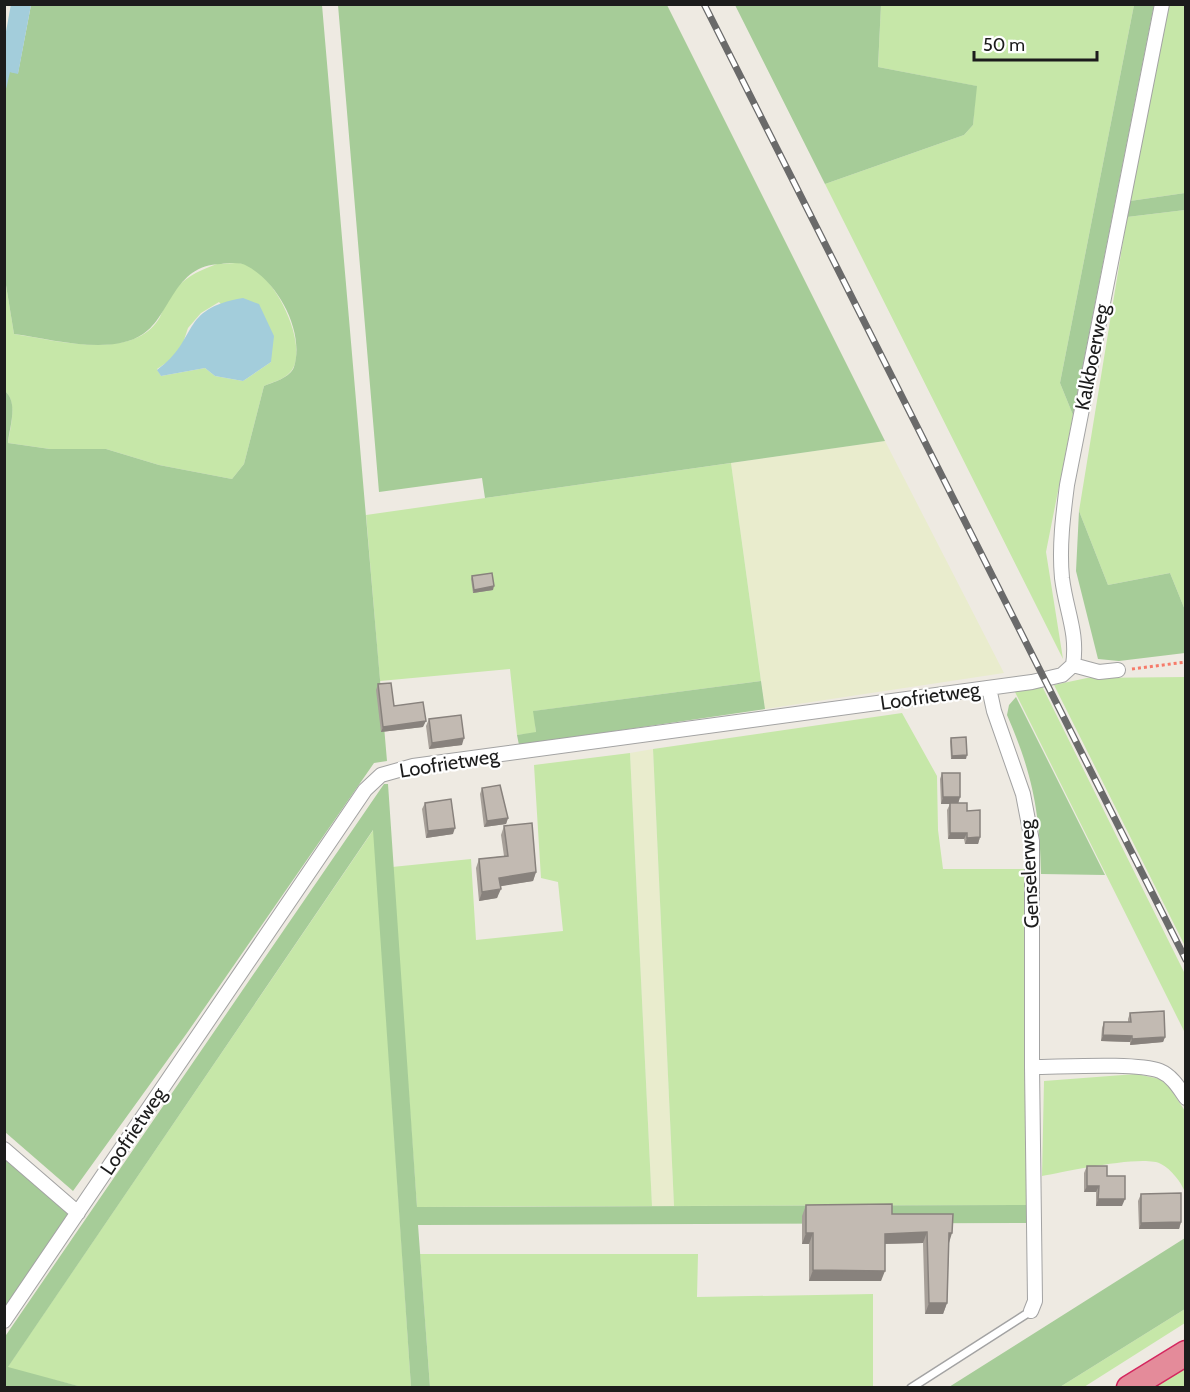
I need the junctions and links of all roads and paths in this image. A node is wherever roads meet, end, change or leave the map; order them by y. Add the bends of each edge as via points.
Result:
1 (1162, 4) edge
2 (1185, 662) edge
3 (1073, 665) junction
4 (1118, 670) joint
5 (989, 688) junction
6 (1032, 1067) junction
7 (1185, 1098) edge
8 (4, 1149) edge
9 (78, 1213) junction
10 (1031, 1311) joint
11 (4, 1321) edge
12 (1185, 1353) edge
13 (911, 1388) edge
14 (1129, 1388) edge

1 - 3 street, Kalkboerweg via 1066,485 1060,556 1075,631
2 - 4 path
3 - 4 street via 1099,672
3 - 5 street, Loofrietweg via 1062,675
5 - 6 street, Genselerweg via 1023,794 1032,841
5 - 9 street, Loofrietweg via 413,766 381,775 365,790
6 - 7 street via 1160,1071 1175,1082
6 - 10 street, Genselerweg via 1035,1301
8 - 9 street
9 - 11 street, Loofrietweg
10 - 13 lane
12 - 14 highway

